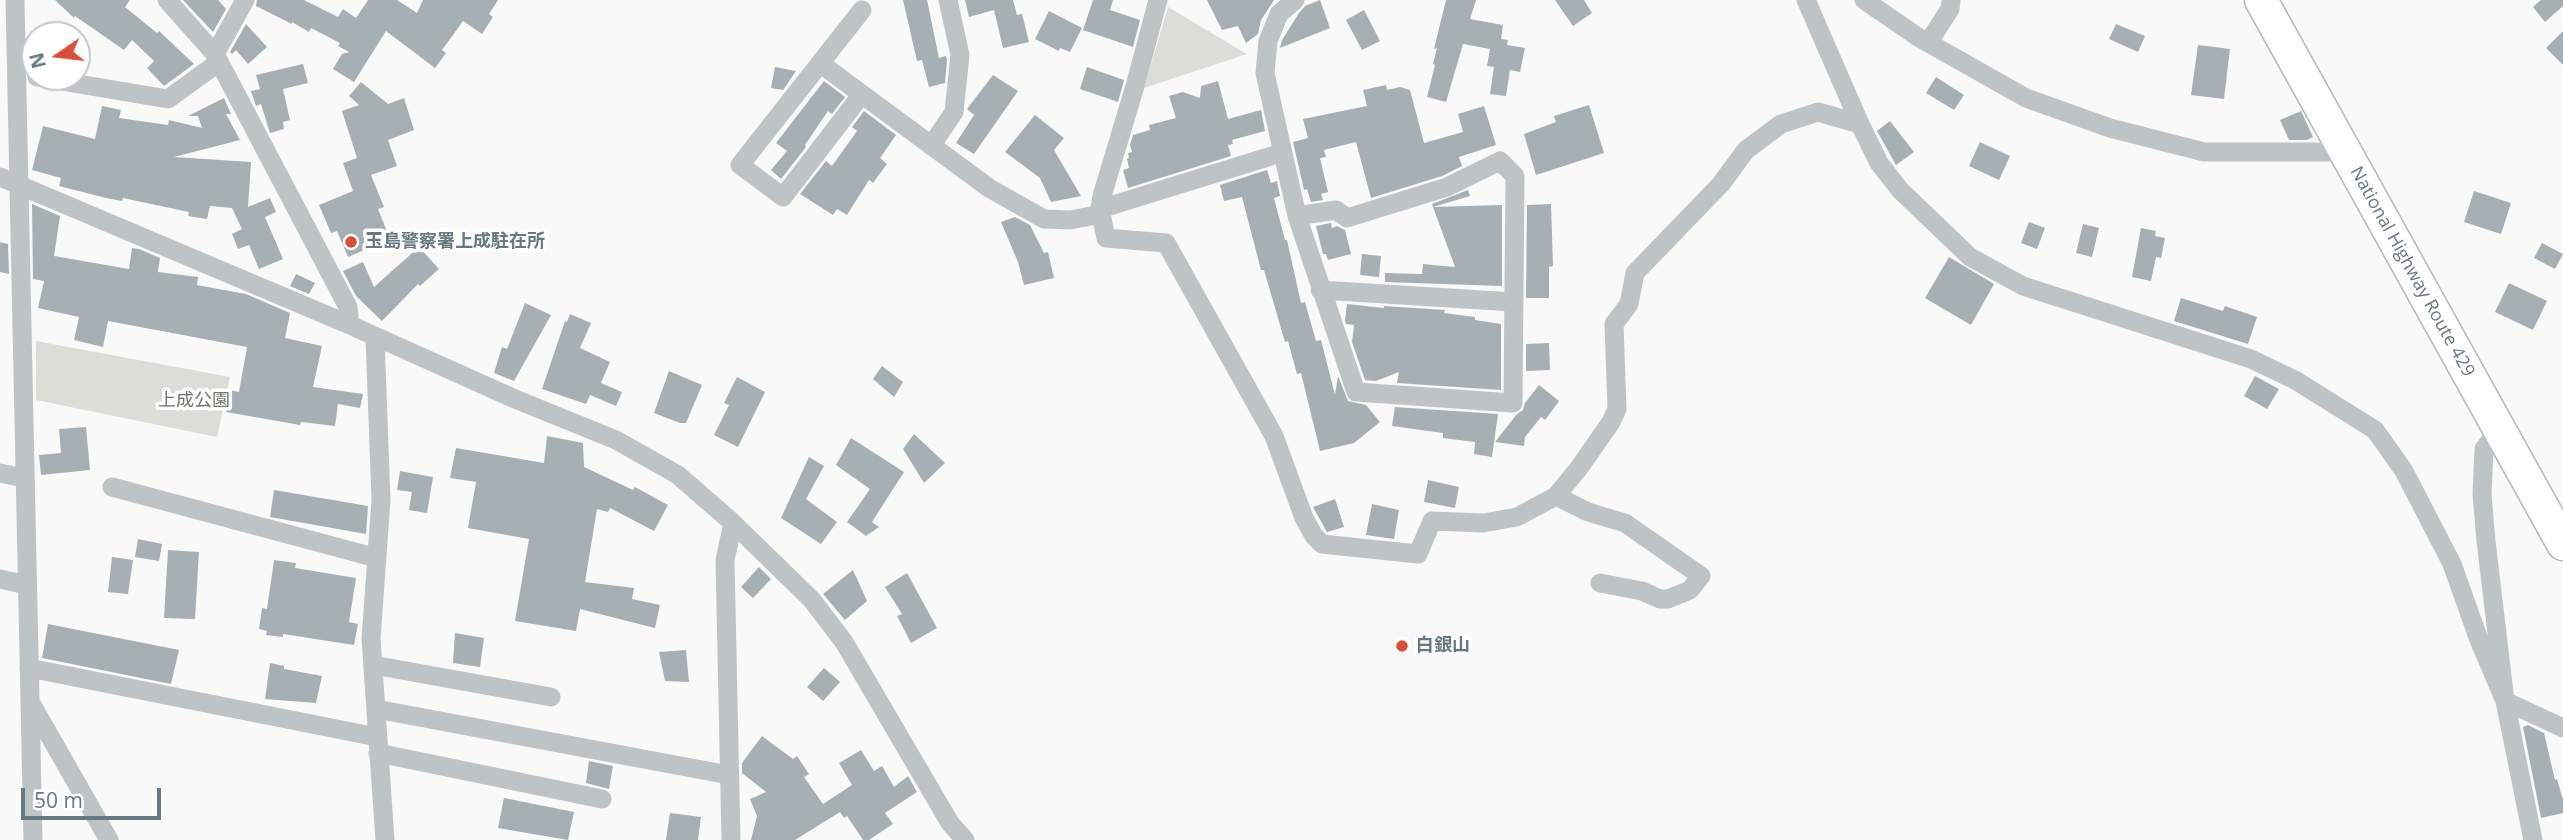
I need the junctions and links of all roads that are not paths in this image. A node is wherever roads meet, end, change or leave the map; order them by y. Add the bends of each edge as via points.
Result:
1 (15, 0) edge
2 (167, 0) edge
3 (245, 0) edge
4 (948, 0) edge
5 (1158, 0) edge
6 (1295, 0) edge
7 (1806, 0) edge
8 (1864, 0) edge
9 (1951, 0) edge
10 (2261, 0) edge
11 (862, 10) dead end
12 (21, 30) edge
13 (1928, 43) junction
14 (217, 58) junction
15 (821, 64) junction
16 (91, 86) edge
17 (27, 91) edge
18 (862, 94) junction
19 (1860, 124) junction
20 (931, 146) junction
21 (2345, 152) junction
22 (1281, 153) junction
23 (9, 180) edge
24 (1100, 209) junction
25 (1297, 216) junction
26 (1320, 290) junction
27 (1514, 302) junction
28 (350, 325) junction
29 (375, 338) junction
30 (2499, 429) junction
31 (0, 473) edge
32 (24, 478) junction
33 (113, 487) dead end
34 (1556, 496) junction
35 (733, 523) junction
36 (2563, 544) edge
37 (377, 558) junction
38 (0, 579) edge
39 (1600, 583) dead end
40 (27, 585) junction
41 (373, 665) junction
42 (29, 668) junction
43 (551, 697) dead end
44 (29, 701) junction
45 (2505, 701) junction
46 (376, 709) junction
47 (2563, 728) edge
48 (378, 745) junction
49 (729, 775) junction
50 (602, 799) dead end
51 (33, 840) edge
52 (109, 840) edge
53 (385, 840) edge
54 (731, 840) edge
55 (965, 840) edge
56 (2533, 840) edge

1 - 12 street
2 - 14 street
3 - 14 street
4 - 20 street via 960,55 954,112
5 - 24 street
6 - 22 street via 1279,14 1268,41 1265,73
7 - 19 street
8 - 13 street
9 - 13 street
10 - 21 highway, National Highway Route 429
11 - 15 street
13 - 21 street via 2026,98 2110,128 2204,152
14 - 16 street via 167,99
14 - 28 street via 348,307
15 - 18 street
15 - 18 street via 740,164 783,197
17 - 23 street
18 - 20 street
19 - 34 street via 1818,112 1781,124 1746,150 1721,184 1635,273 1629,304 1614,324 1617,410
19 - 45 street via 1879,163 1900,190 1970,257 2023,286 2251,359 2295,380 2375,430 2404,471 2452,564
20 - 24 street via 989,188 1044,219 1070,220 1096,215
21 - 30 highway, National Highway Route 429
22 - 24 street
22 - 25 street
23 - 28 street
23 - 32 street
24 - 34 street via 1106,238 1166,243 1274,436 1304,518 1322,544 1419,554 1432,521 1483,523 1517,517
25 - 26 street
25 - 27 street via 1336,210 1346,218 1447,187 1500,161 1515,176
26 - 27 street
26 - 27 street via 1356,392 1513,403
28 - 29 street
29 - 35 street via 616,440 678,475
29 - 37 street via 381,500
30 - 36 highway, National Highway Route 429
30 - 45 street via 2484,449 2483,494
31 - 32 street
32 - 40 street
33 - 37 street
34 - 39 street via 1625,523 1700,576 1690,590 1668,599
35 - 49 street via 725,560
35 - 55 street via 810,598 844,642 950,823
37 - 41 street
38 - 40 street
40 - 42 street
41 - 43 street
41 - 46 street
42 - 44 street
42 - 48 street
44 - 51 street
44 - 52 street
45 - 47 street
45 - 56 street
46 - 48 street
46 - 49 street
48 - 50 street
48 - 53 street
49 - 54 street

